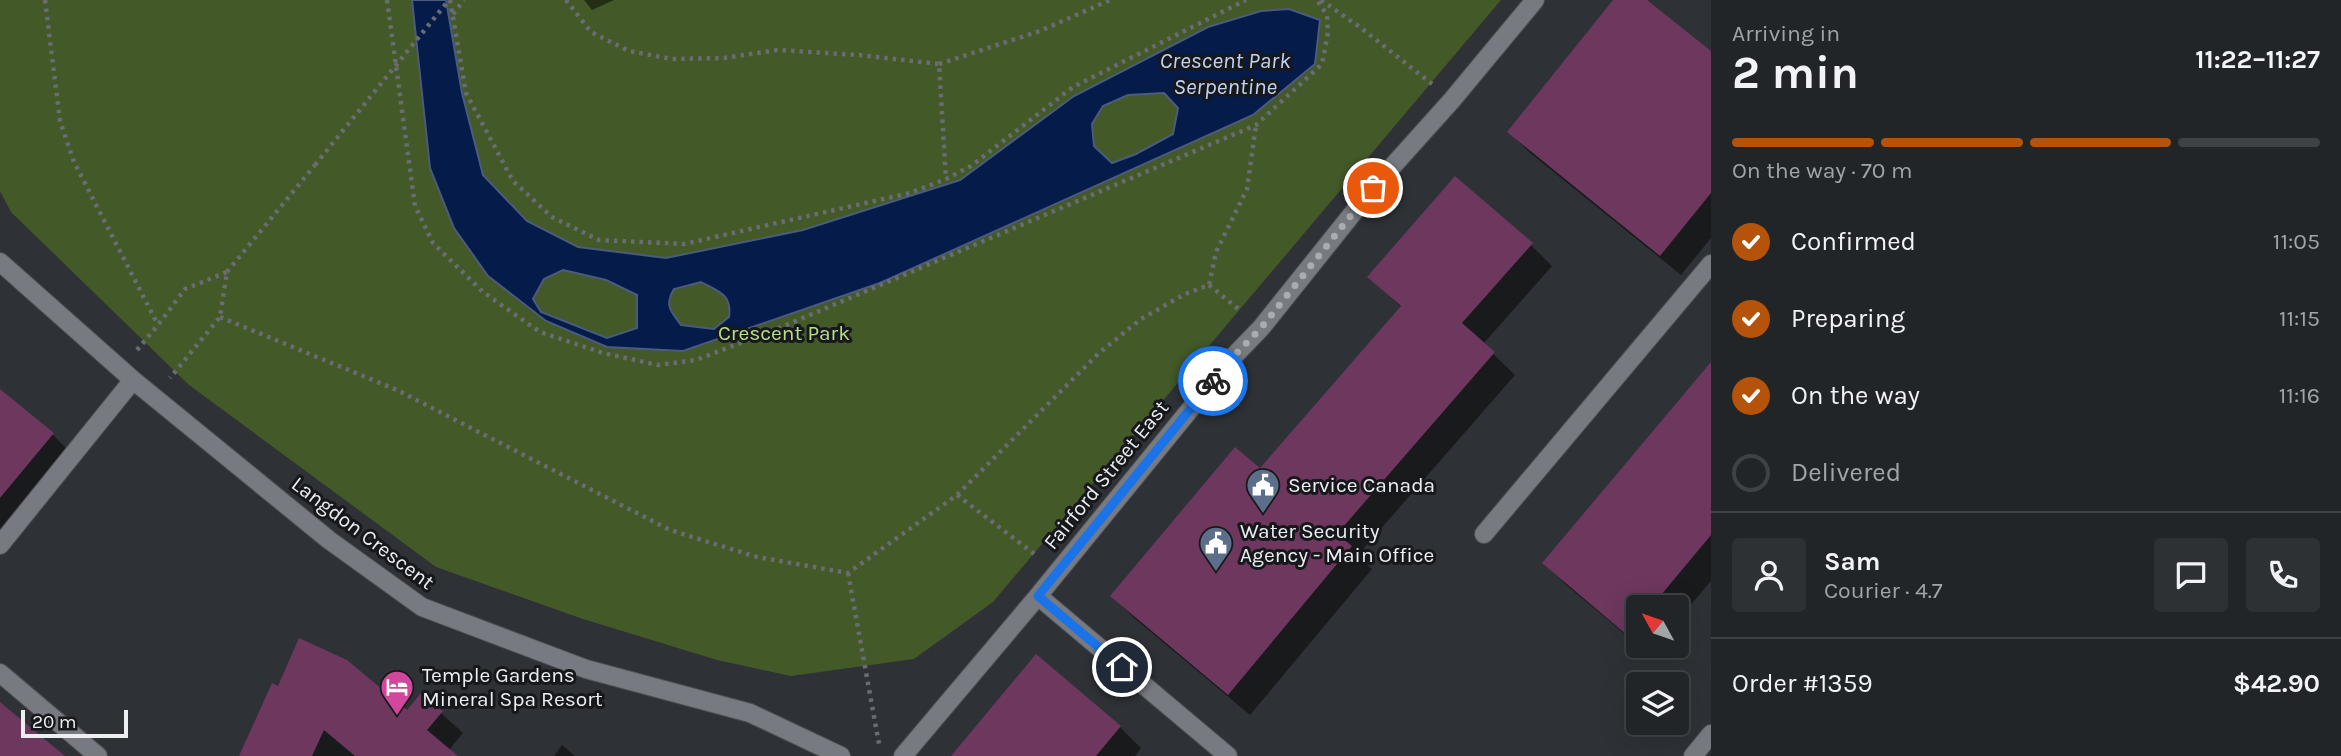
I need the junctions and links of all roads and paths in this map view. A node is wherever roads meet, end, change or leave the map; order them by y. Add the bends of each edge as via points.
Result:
1 (45, 0) edge
2 (387, 0) edge
3 (450, 0) edge
4 (464, 0) edge
5 (566, 0) edge
6 (1110, 0) edge
7 (1246, 0) edge
8 (1319, 0) edge
9 (1535, 0) edge
10 (453, 15) junction
11 (939, 64) junction
12 (1452, 100) junction
13 (1256, 125) junction
14 (946, 179) junction
15 (0, 262) edge
16 (1711, 264) edge
17 (227, 272) junction
18 (1209, 285) junction
19 (220, 317) junction
20 (159, 325) junction
21 (1261, 328) junction
22 (126, 374) junction
23 (155, 398) junction
24 (957, 495) junction
25 (1484, 534) dead end
26 (0, 545) edge
27 (1057, 572) junction
28 (848, 573) junction
29 (1038, 596) junction
30 (0, 673) edge
31 (1711, 734) edge
32 (98, 756) edge
33 (841, 756) edge
34 (882, 756) edge
35 (903, 756) edge
36 (1228, 756) edge
37 (1693, 756) edge

1 - 20 path via 60,121 74,162
2 - 13 path via 415,206 433,243 483,292 540,332 658,365 696,360 777,329
3 - 10 path
3 - 17 path, bridge
4 - 10 path
5 - 11 path via 591,32 629,51 672,59 777,50
6 - 11 path via 1040,30
7 - 14 path via 1073,87 971,166
8 - 12 path
8 - 13 path via 1327,15 1328,33 1322,64
9 - 12 street, Fairford Street East
10 - 14 path via 466,93 513,181 552,217 599,240 684,244 911,193
11 - 14 path
12 - 21 street, Fairford Street East via 1373,188
13 - 18 path via 1247,189 1216,252
15 - 22 street, Langdon Crescent
16 - 25 street
17 - 19 path
17 - 20 path via 185,289
18 - 21 path
18 - 24 path via 1141,318 1099,353
19 - 23 path
19 - 28 path via 397,390 670,530 757,556
20 - 22 path
21 - 27 street, Fairford Street East
22 - 23 street, Langdon Crescent
22 - 26 street
23 - 33 street, Langdon Crescent via 330,540 422,607 586,669 750,713
24 - 27 path
24 - 28 path
27 - 29 street, Fairford Street East
28 - 34 path
29 - 35 street, Fairford Street East
29 - 36 street
30 - 32 street
31 - 37 street

